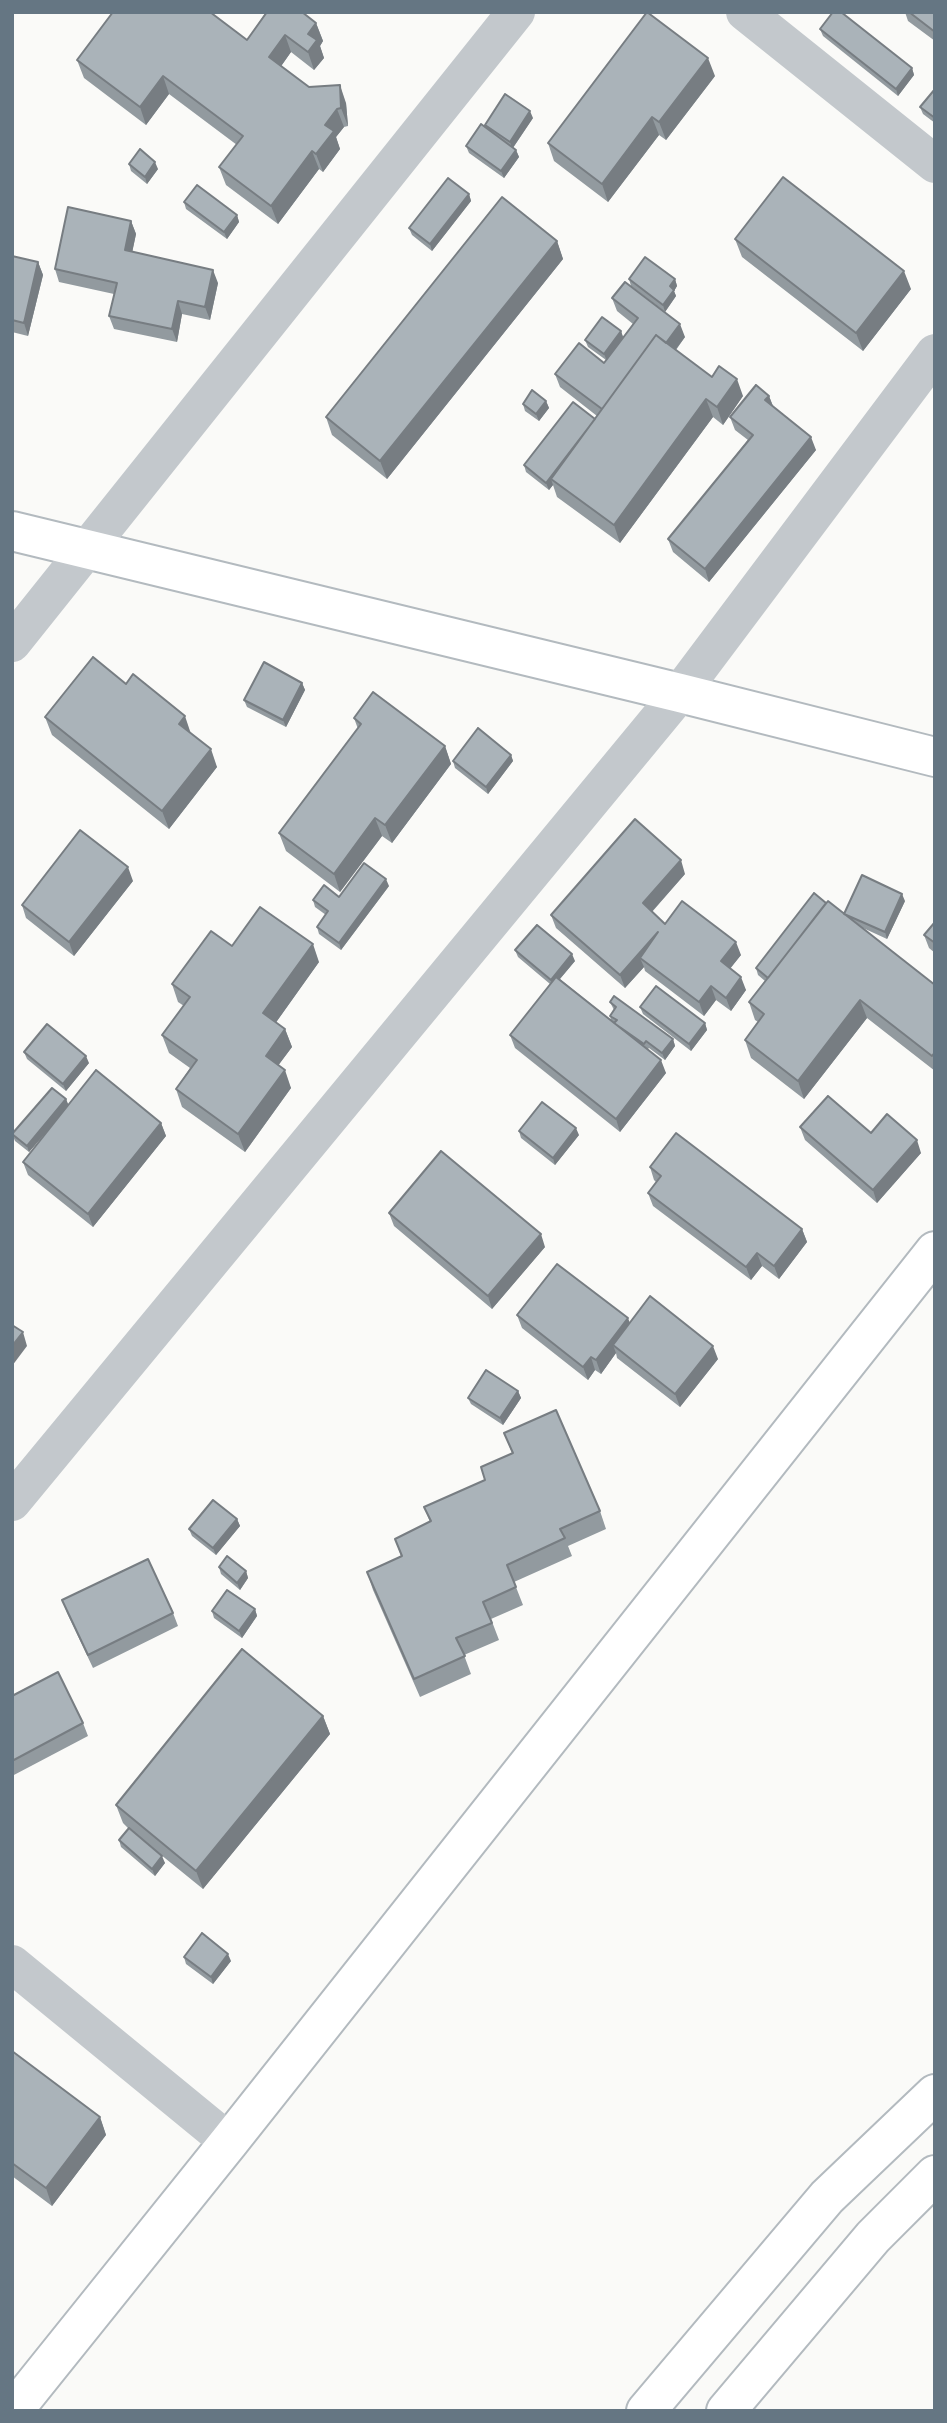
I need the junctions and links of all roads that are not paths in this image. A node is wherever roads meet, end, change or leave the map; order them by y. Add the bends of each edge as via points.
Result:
1 (516, 12) edge
2 (745, 12) edge
3 (935, 164) edge
4 (935, 353) edge
5 (12, 531) edge
6 (88, 548) junction
7 (12, 643) edge
8 (680, 693) junction
9 (935, 757) edge
10 (935, 1251) edge
11 (12, 1502) edge
12 (12, 1964) edge
13 (935, 2094) edge
14 (229, 2141) junction
15 (935, 2175) edge
16 (13, 2411) edge
17 (646, 2411) edge
18 (726, 2411) edge

1 - 6 street
2 - 3 street
4 - 8 street
5 - 6 street
6 - 7 street
6 - 8 street
8 - 9 street
8 - 11 street
10 - 14 street
12 - 14 street
13 - 17 street via 827,2197
14 - 16 street
15 - 18 street via 873,2237

